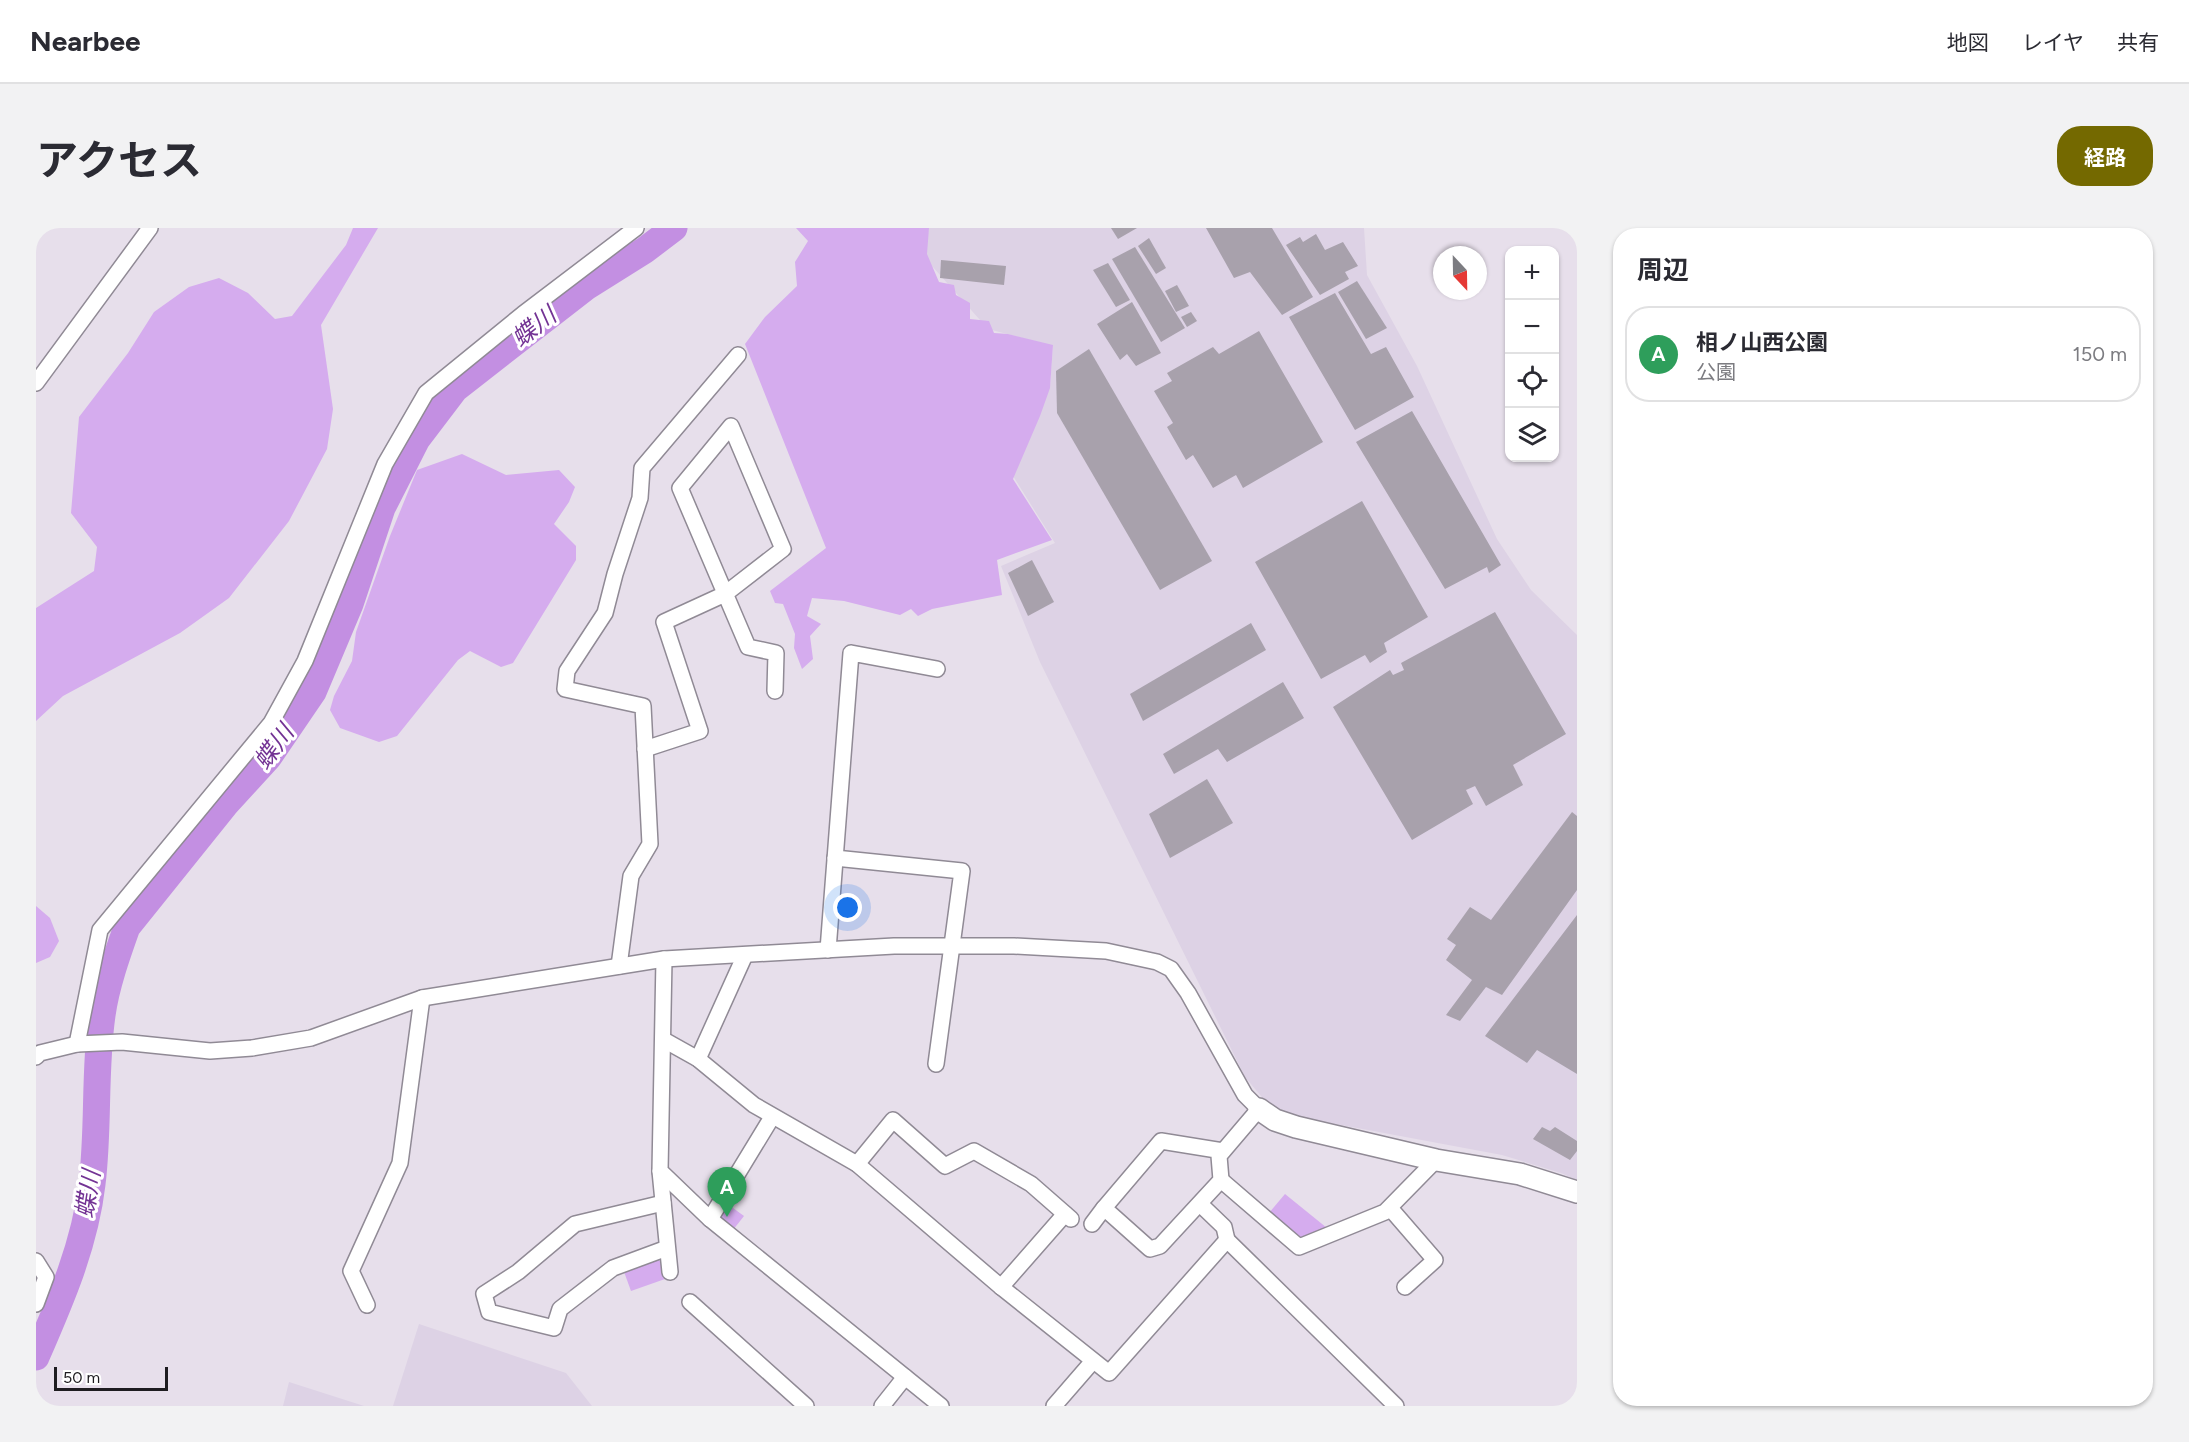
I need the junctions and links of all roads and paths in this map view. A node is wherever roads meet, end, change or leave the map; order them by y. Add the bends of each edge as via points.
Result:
1 (150, 228) edge
2 (636, 228) edge
3 (738, 354) dead end
4 (36, 384) edge
5 (725, 594) junction
6 (937, 669) dead end
7 (775, 691) dead end
8 (645, 749) junction
9 (835, 858) junction
10 (951, 946) junction
11 (828, 950) junction
12 (745, 955) junction
13 (664, 959) junction
14 (619, 966) junction
15 (422, 998) junction
16 (664, 1040) junction
17 (77, 1044) junction
18 (37, 1053) edge
19 (698, 1059) junction
20 (936, 1064) dead end
21 (1259, 1109) junction
22 (772, 1117) junction
23 (1223, 1151) junction
24 (1436, 1160) junction
25 (857, 1164) junction
26 (660, 1172) junction
27 (1221, 1180) junction
28 (1577, 1192) edge
29 (663, 1203) junction
30 (1200, 1204) junction
31 (1104, 1208) junction
32 (1390, 1208) junction
33 (710, 1220) junction
34 (1092, 1224) dead end
35 (1227, 1240) junction
36 (667, 1248) junction
37 (36, 1262) edge
38 (670, 1272) dead end
39 (1001, 1287) junction
40 (1405, 1287) dead end
41 (690, 1302) dead end
42 (36, 1304) edge
43 (367, 1305) dead end
44 (1093, 1360) junction
45 (905, 1377) junction
46 (1390, 1404) edge
47 (806, 1406) edge
48 (882, 1406) edge
49 (941, 1406) edge
50 (1054, 1406) edge

1 - 4 street
2 - 17 street via 426,393 385,464 305,661 271,723 100,930
3 - 8 street via 642,468 640,498 605,613 567,671 565,688 643,706
5 - 5 street via 783,549 731,426 680,488
5 - 7 street via 748,647 776,653
5 - 8 street via 664,622 700,731
6 - 9 street via 851,653
8 - 14 street via 650,844 631,876
9 - 10 street via 962,871
9 - 11 street
10 - 11 street
10 - 20 street
10 - 21 street via 1106,951 1157,962 1171,969 1245,1095
11 - 12 street
12 - 13 street
12 - 19 street
13 - 14 street
13 - 16 street
14 - 15 street
15 - 17 street via 311,1038 252,1048 210,1051 122,1041
15 - 43 street via 400,1163 351,1271
16 - 19 street
16 - 26 street
17 - 18 street
19 - 22 street
21 - 23 street
21 - 24 street via 1296,1127
22 - 25 street
22 - 33 street
23 - 27 street via 1219,1156
23 - 31 street via 1161,1141
24 - 28 street via 1520,1174
24 - 32 street
25 - 39 street
25 - 39 street via 893,1120 945,1166 974,1151 1031,1184 1068,1217
26 - 29 street
26 - 33 street
27 - 30 street
27 - 32 street via 1299,1247
29 - 36 street
29 - 36 street via 575,1224 518,1272 484,1294 489,1312 554,1328 560,1308 613,1268
30 - 31 street via 1160,1246 1150,1249
30 - 35 street via 1224,1227
31 - 34 street
32 - 40 street via 1435,1260
33 - 45 street
35 - 44 street via 1109,1374
35 - 46 street
36 - 38 street
37 - 42 street via 46,1277
39 - 44 street
41 - 47 street
44 - 50 street
45 - 48 street
45 - 49 street

